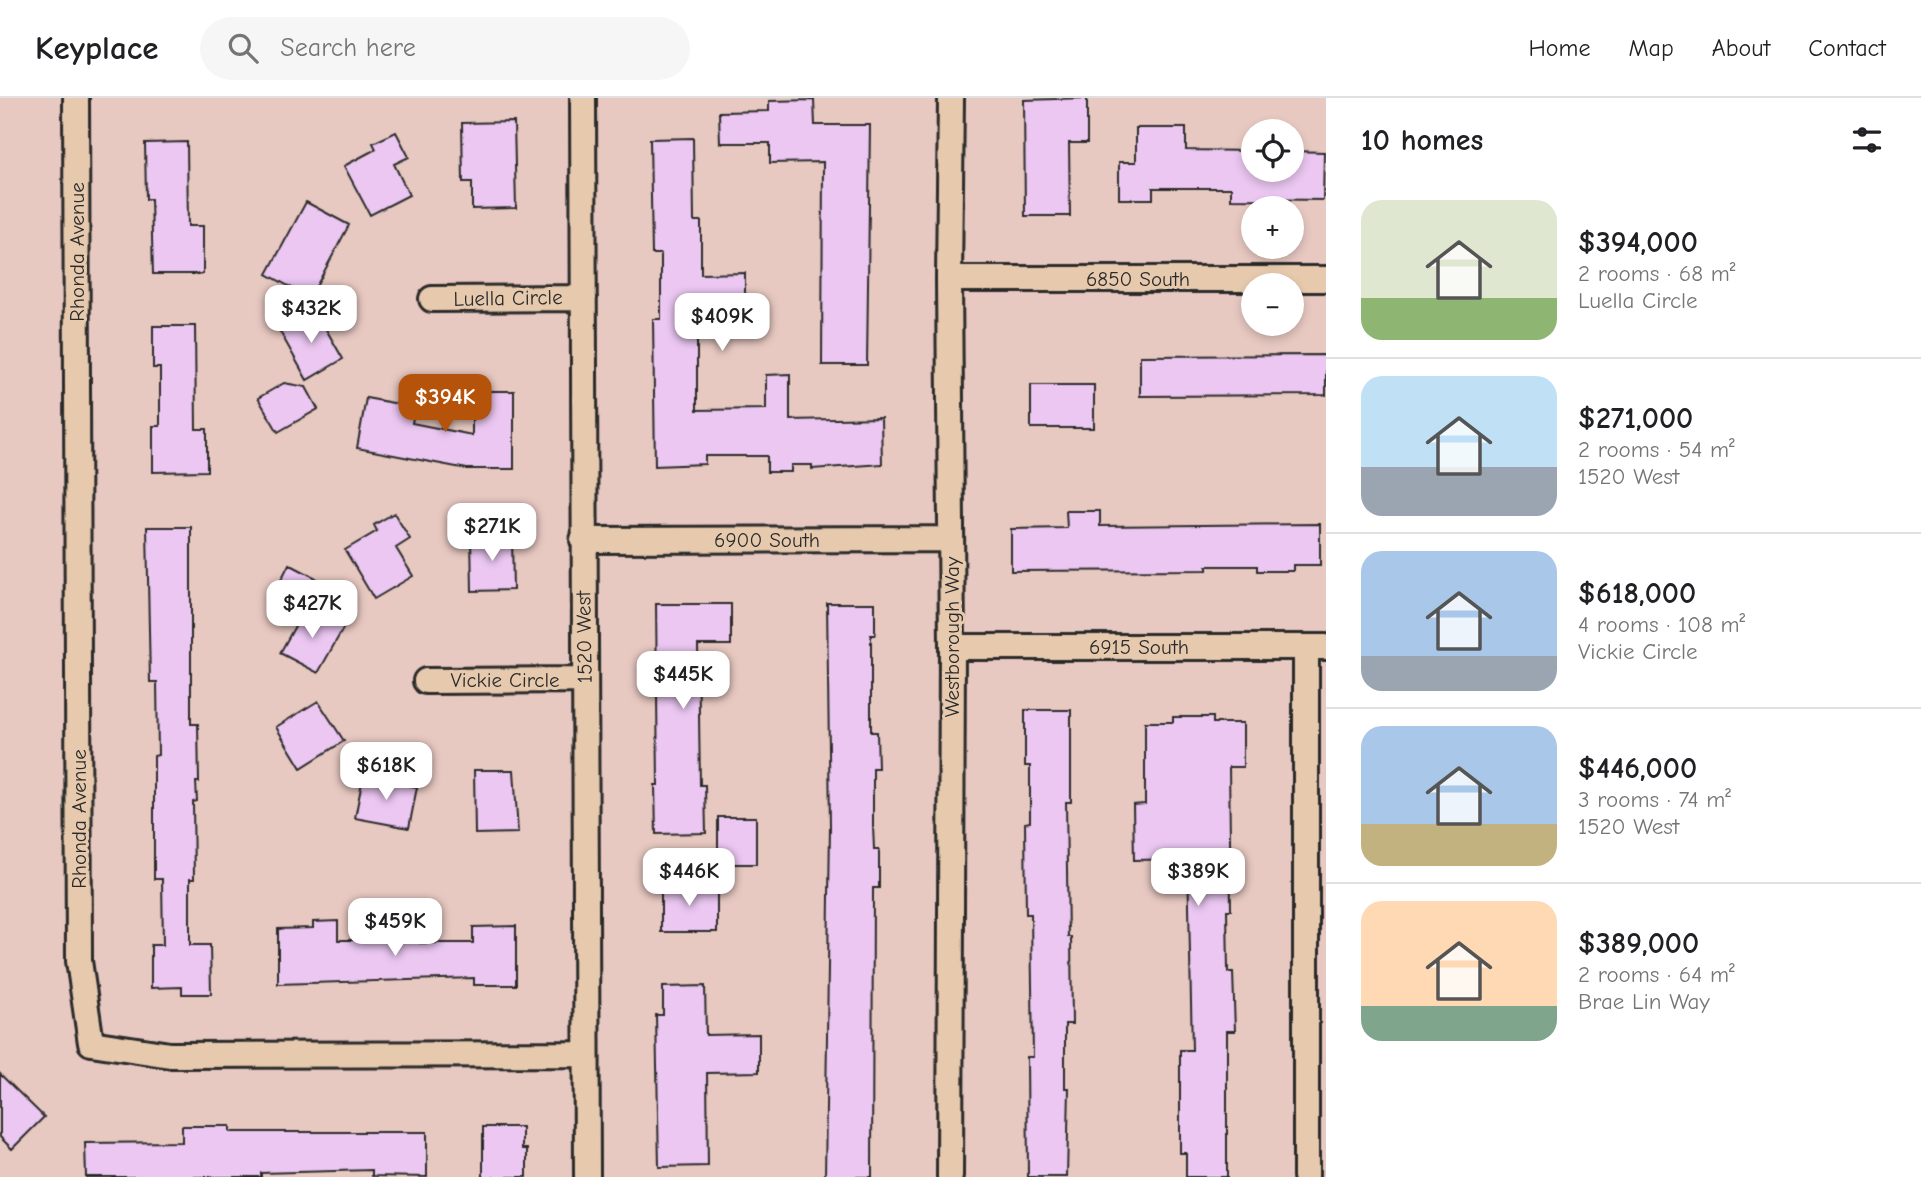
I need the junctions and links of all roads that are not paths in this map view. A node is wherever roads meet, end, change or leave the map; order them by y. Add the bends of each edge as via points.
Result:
1 (76, 98) edge
2 (583, 98) edge
3 (951, 98) edge
4 (949, 279) junction
5 (1326, 279) edge
6 (584, 298) junction
7 (432, 299) dead end
8 (951, 539) junction
9 (583, 540) junction
10 (952, 647) junction
11 (1316, 647) edge
12 (584, 680) junction
13 (426, 681) dead end
14 (586, 1054) junction
15 (587, 1177) edge
16 (950, 1177) edge
17 (1306, 1177) edge

1 - 14 street, Rhonda Avenue via 79,961 91,1043 170,1055
2 - 6 street, 1520 West
3 - 4 street, Westborough Way
4 - 5 street, 6850 South
4 - 8 street, Westborough Way
6 - 7 street, Luella Circle
6 - 9 street, 1520 West
8 - 9 street, 6900 South
8 - 10 street, Westborough Way
9 - 12 street, 1520 West
10 - 11 street, 6915 South
10 - 16 street, Westborough Way
11 - 17 street
12 - 13 street, Vickie Circle
12 - 14 street, 1520 West
14 - 15 street, 1520 West

